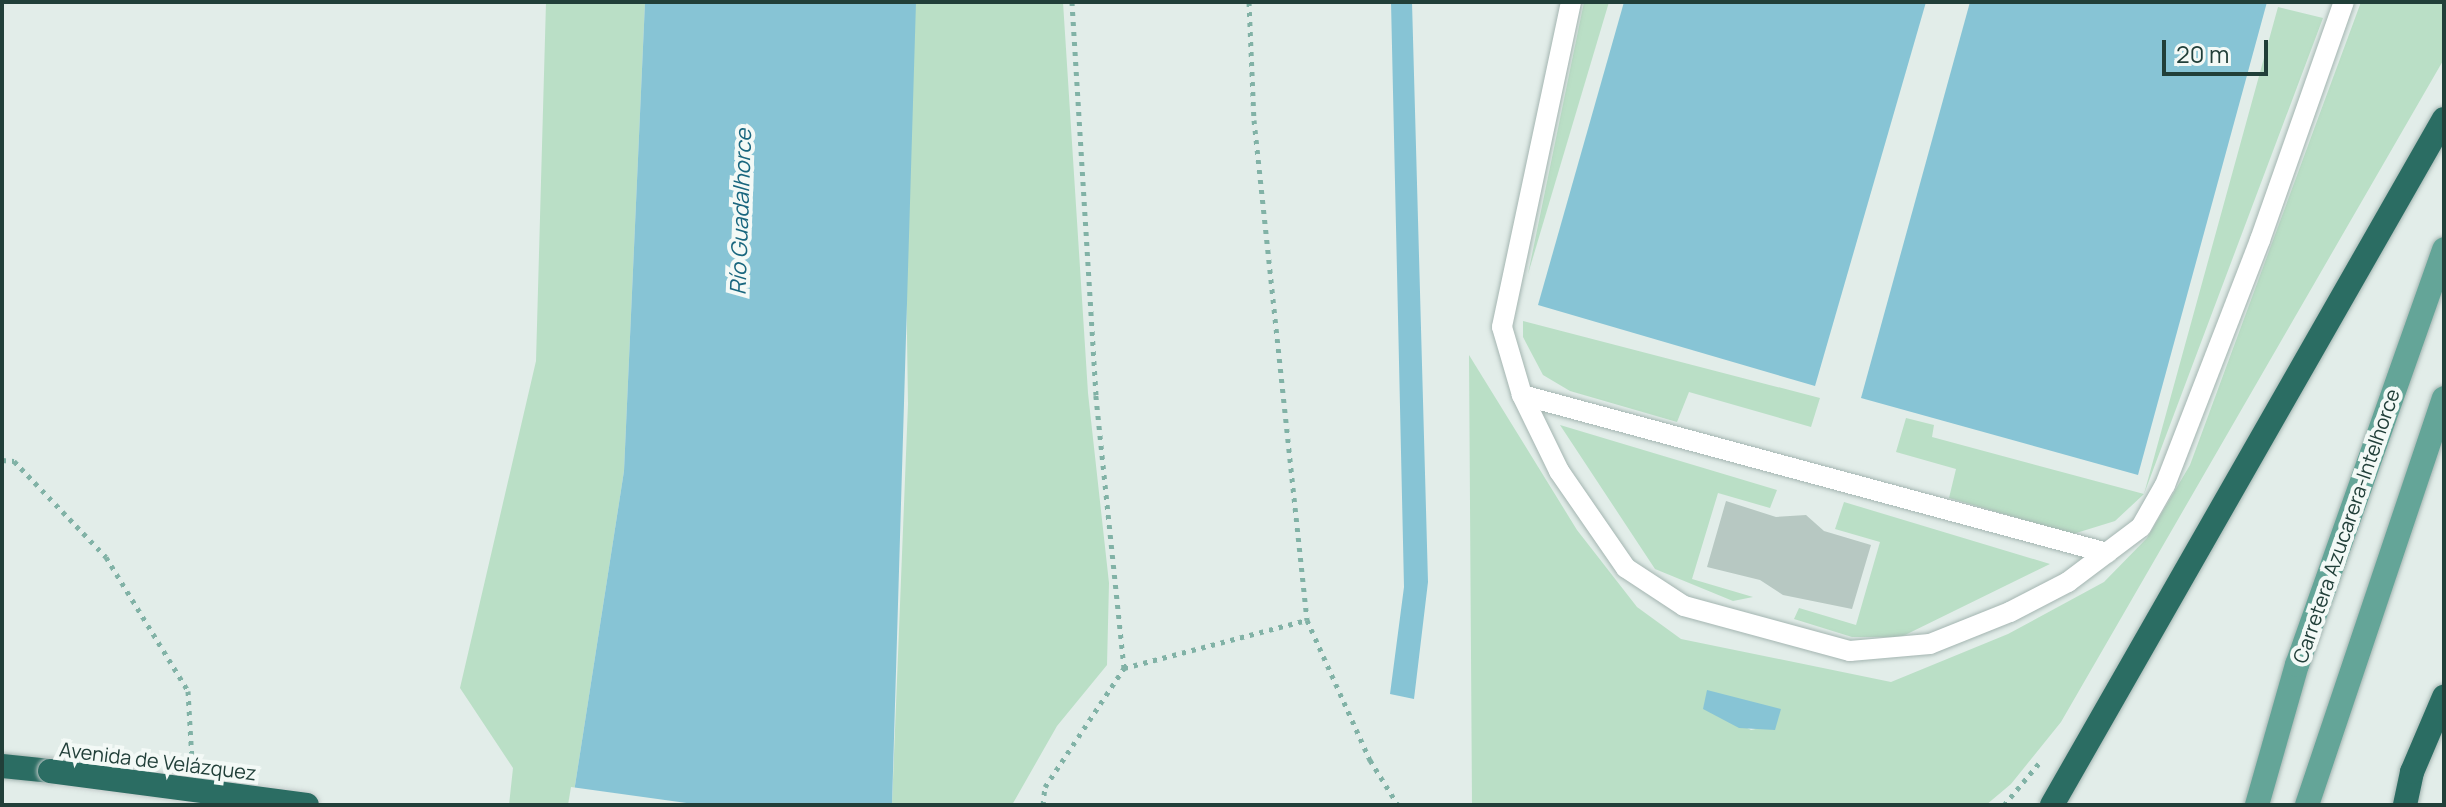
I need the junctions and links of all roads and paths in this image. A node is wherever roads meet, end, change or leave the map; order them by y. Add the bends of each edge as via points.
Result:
1 (1072, 2) edge
2 (1249, 2) edge
3 (1571, 2) edge
4 (2344, 2) edge
5 (2444, 119) edge
6 (2444, 249) edge
7 (1522, 395) junction
8 (2444, 398) edge
9 (2, 460) edge
10 (2107, 553) junction
11 (1307, 620) junction
12 (1124, 668) junction
13 (2444, 697) edge
14 (2, 766) edge
15 (193, 776) dead end
16 (307, 805) edge
17 (1043, 805) edge
18 (1398, 805) edge
19 (2052, 805) edge
20 (2257, 805) edge
21 (2307, 805) edge
22 (2405, 805) edge

1 - 12 path via 1096,395
2 - 11 path via 1254,120
3 - 7 lane via 1502,327
4 - 10 lane via 2165,485 2141,527
5 - 19 highway
6 - 20 main road, Carretera Azucarera-Intelhorce via 2297,665
7 - 10 lane
7 - 10 lane via 1559,471 1626,568 1684,606 1850,651 1930,644 2033,600
8 - 21 main road
9 - 15 path via 14,461 106,557 188,691
11 - 12 path
11 - 18 path via 1370,760
12 - 17 path via 1045,787
13 - 22 highway via 2412,772
14 - 16 highway, Avenida de Velázquez, bridge

